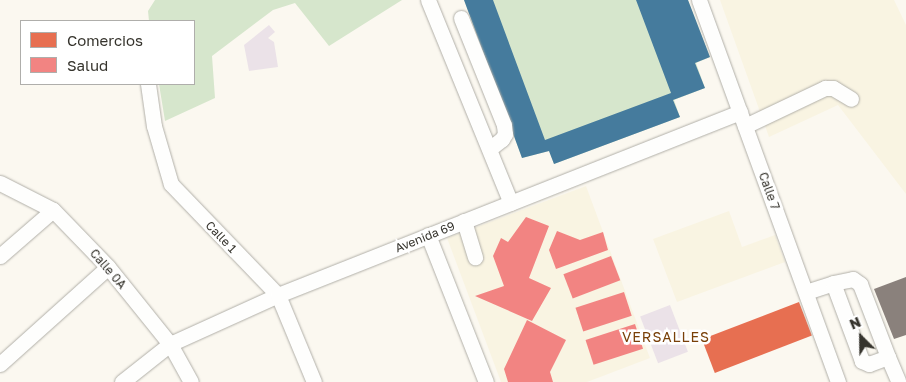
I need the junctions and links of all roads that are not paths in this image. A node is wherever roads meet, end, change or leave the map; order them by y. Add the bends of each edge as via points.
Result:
1 (428, 0) edge
2 (699, 0) edge
3 (461, 18) dead end
4 (148, 85) edge
5 (851, 98) dead end
6 (743, 119) junction
7 (489, 149) junction
8 (0, 183) edge
9 (511, 203) junction
10 (53, 210) junction
11 (464, 221) junction
12 (428, 235) junction
13 (0, 256) edge
14 (476, 257) dead end
15 (108, 267) junction
16 (833, 283) junction
17 (806, 292) junction
18 (278, 295) junction
19 (170, 344) junction
20 (888, 357) junction
21 (0, 364) edge
22 (900, 380) edge
23 (122, 382) edge
24 (192, 382) edge
25 (314, 382) edge
26 (486, 382) edge
27 (838, 382) edge

1 - 7 street
2 - 6 street, Calle 7
3 - 7 street via 504,126 502,140
4 - 18 street, Calle 1 via 154,126 171,184
5 - 6 street, Avenida 69 via 833,88 825,88
6 - 9 street, Avenida 69
6 - 17 street, Calle 7
7 - 9 street
8 - 10 street, Calle 0A
9 - 11 street, Avenida 69
10 - 13 street
10 - 15 street, Calle 0A
11 - 12 street, Avenida 69
11 - 14 street
12 - 18 street, Avenida 69
12 - 26 street
15 - 19 street, Calle 0A
15 - 21 street
16 - 17 street
16 - 20 street via 857,280
16 - 20 street via 864,365
17 - 27 street, Calle 7
18 - 19 street, Avenida 69
18 - 25 street, Calle 1
19 - 23 street, Avenida 69
19 - 24 street, Calle 0A
20 - 22 street

